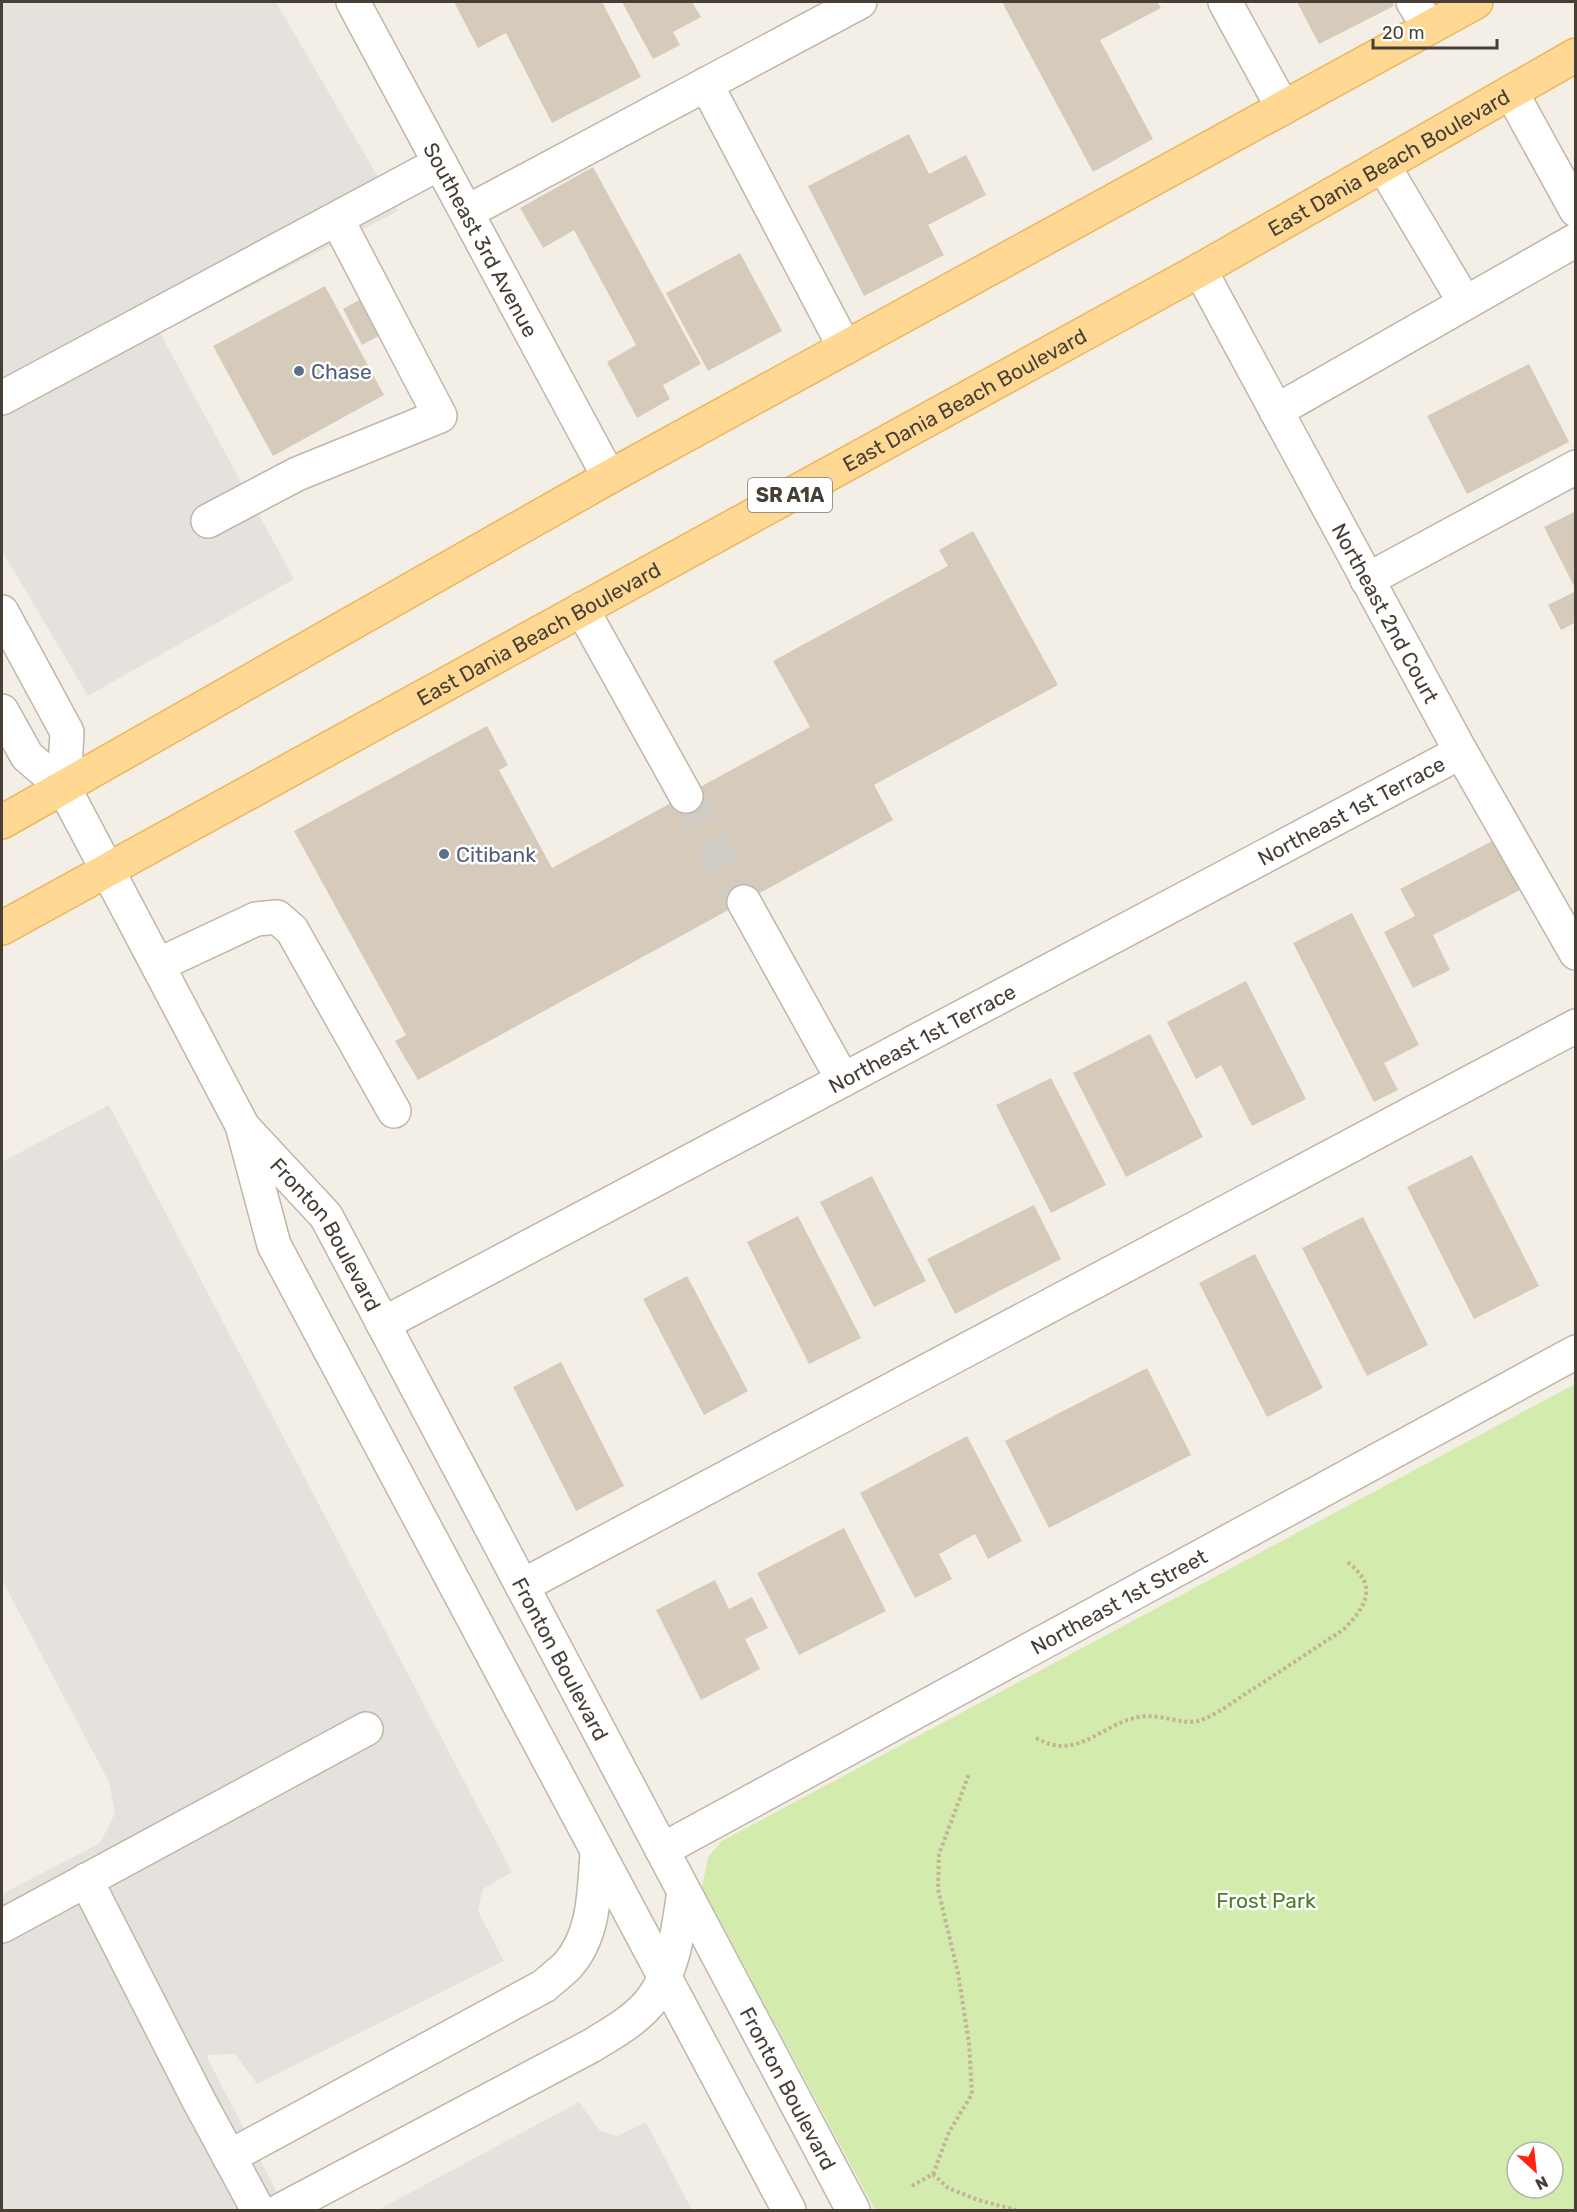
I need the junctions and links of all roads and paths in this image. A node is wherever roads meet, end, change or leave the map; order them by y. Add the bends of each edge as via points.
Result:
1 (353, 2) edge
2 (860, 2) edge
3 (1225, 2) edge
4 (1476, 2) edge
5 (1421, 14) edge
6 (1575, 55) edge
7 (706, 84) junction
8 (1511, 92) junction
9 (1283, 108) junction
10 (440, 164) junction
11 (1383, 165) junction
12 (1575, 210) edge
13 (467, 213) junction
14 (337, 219) junction
15 (1575, 240) edge
16 (1200, 270) junction
17 (1465, 303) junction
18 (845, 348) junction
19 (2, 398) edge
20 (1276, 411) junction
21 (1575, 467) edge
22 (609, 477) junction
23 (208, 521) dead end
24 (1367, 580) junction
25 (582, 609) junction
26 (2, 612) edge
27 (2, 711) edge
28 (1461, 752) junction
29 (64, 788) junction
30 (686, 796) tunnel mouth
31 (2, 822) edge
32 (108, 870) junction
33 (744, 902) tunnel mouth
34 (2, 928) edge
35 (1575, 953) edge
36 (158, 965) junction
37 (1575, 1026) edge
38 (843, 1080) junction
39 (394, 1111) dead end
40 (242, 1125) junction
41 (383, 1324) junction
42 (1575, 1352) edge
43 (1346, 1561) dead end
44 (522, 1587) junction
45 (366, 1729) dead end
46 (1036, 1738) dead end
47 (969, 1774) dead end
48 (662, 1850) junction
49 (597, 1854) junction
50 (86, 1880) junction
51 (684, 1892) junction
52 (2, 1926) edge
53 (664, 1979) junction
54 (229, 2157) junction
55 (933, 2174) junction
56 (912, 2186) dead end
57 (258, 2211) edge
58 (281, 2211) edge
59 (789, 2211) edge
60 (853, 2211) edge
61 (1016, 2211) edge

1 - 10 street, Southeast 3rd Avenue
2 - 7 street
3 - 9 street
4 - 5 main road
5 - 9 main road
6 - 8 main road, East Dania Beach Boulevard / SR A1A
7 - 13 street
7 - 18 street
8 - 11 main road, East Dania Beach Boulevard / SR A1A
8 - 12 street
9 - 18 main road
10 - 13 street, Southeast 3rd Avenue
10 - 14 street
11 - 16 main road, East Dania Beach Boulevard / SR A1A
11 - 17 street
13 - 22 street, Southeast 3rd Avenue
14 - 19 street
14 - 23 street via 440,416 297,474
15 - 17 street
16 - 20 street, Northeast 2nd Court
16 - 25 main road, East Dania Beach Boulevard / SR A1A
17 - 20 street
18 - 22 main road
20 - 24 street, Northeast 2nd Court
21 - 24 street
22 - 29 main road
24 - 28 street, Northeast 2nd Court
25 - 30 street
25 - 32 main road, East Dania Beach Boulevard / SR A1A
26 - 29 street via 67,732
27 - 29 street via 27,756
28 - 35 street, Northeast 2nd Court
28 - 38 street, Northeast 1st Terrace
29 - 31 main road
29 - 32 street, Fronton Boulevard
32 - 34 main road, East Dania Beach Boulevard / SR A1A
32 - 36 street, Fronton Boulevard
33 - 38 street
36 - 39 street via 256,919 277,917 292,930
36 - 40 street, Fronton Boulevard
37 - 44 street
38 - 41 street, Northeast 1st Terrace
40 - 41 street, Fronton Boulevard via 326,1216
40 - 49 street, Fronton Boulevard via 274,1245
41 - 44 street, Fronton Boulevard
42 - 48 street, Northeast 1st Street
43 - 46 path via 1365,1581 1366,1602 1356,1617 1343,1630 1219,1711 1197,1721 1139,1717 1065,1747
44 - 48 street, Fronton Boulevard
45 - 50 street
47 - 55 path via 939,1854 938,1889 958,1973 972,2094 949,2132
48 - 51 street, Fronton Boulevard
49 - 53 street, Fronton Boulevard
49 - 54 street via 593,1909 583,1943 568,1965 544,1986
50 - 52 street
50 - 54 street
51 - 53 street via 674,1951
51 - 60 street, Fronton Boulevard
53 - 58 street via 638,2014 591,2046
53 - 59 street, Fronton Boulevard
54 - 57 street
55 - 56 path
55 - 61 path via 948,2188

